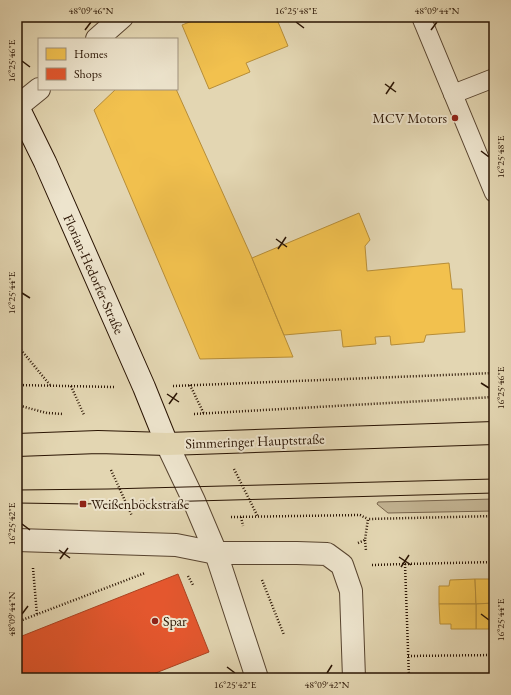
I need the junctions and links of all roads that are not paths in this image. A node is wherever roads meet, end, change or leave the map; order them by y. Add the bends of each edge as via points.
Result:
1 (122, 17) edge
2 (421, 17) edge
3 (98, 38) edge
4 (494, 78) edge
5 (38, 90) edge
6 (453, 94) junction
7 (17, 105) edge
8 (494, 193) edge
9 (494, 433) edge
10 (167, 444) junction
11 (17, 445) edge
12 (17, 540) edge
13 (216, 553) junction
14 (257, 678) edge
15 (354, 678) edge

1 - 3 street
2 - 6 lane
4 - 6 lane
5 - 7 street
6 - 8 lane
7 - 10 street, Florian-Hedorfer-Straße via 45,162
9 - 10 main road, Simmeringer Hauptstraße
10 - 11 main road, Simmeringer Hauptstraße via 98,442
10 - 13 street
12 - 13 street via 176,545
13 - 14 street
13 - 15 street via 327,554 342,565 352,591

